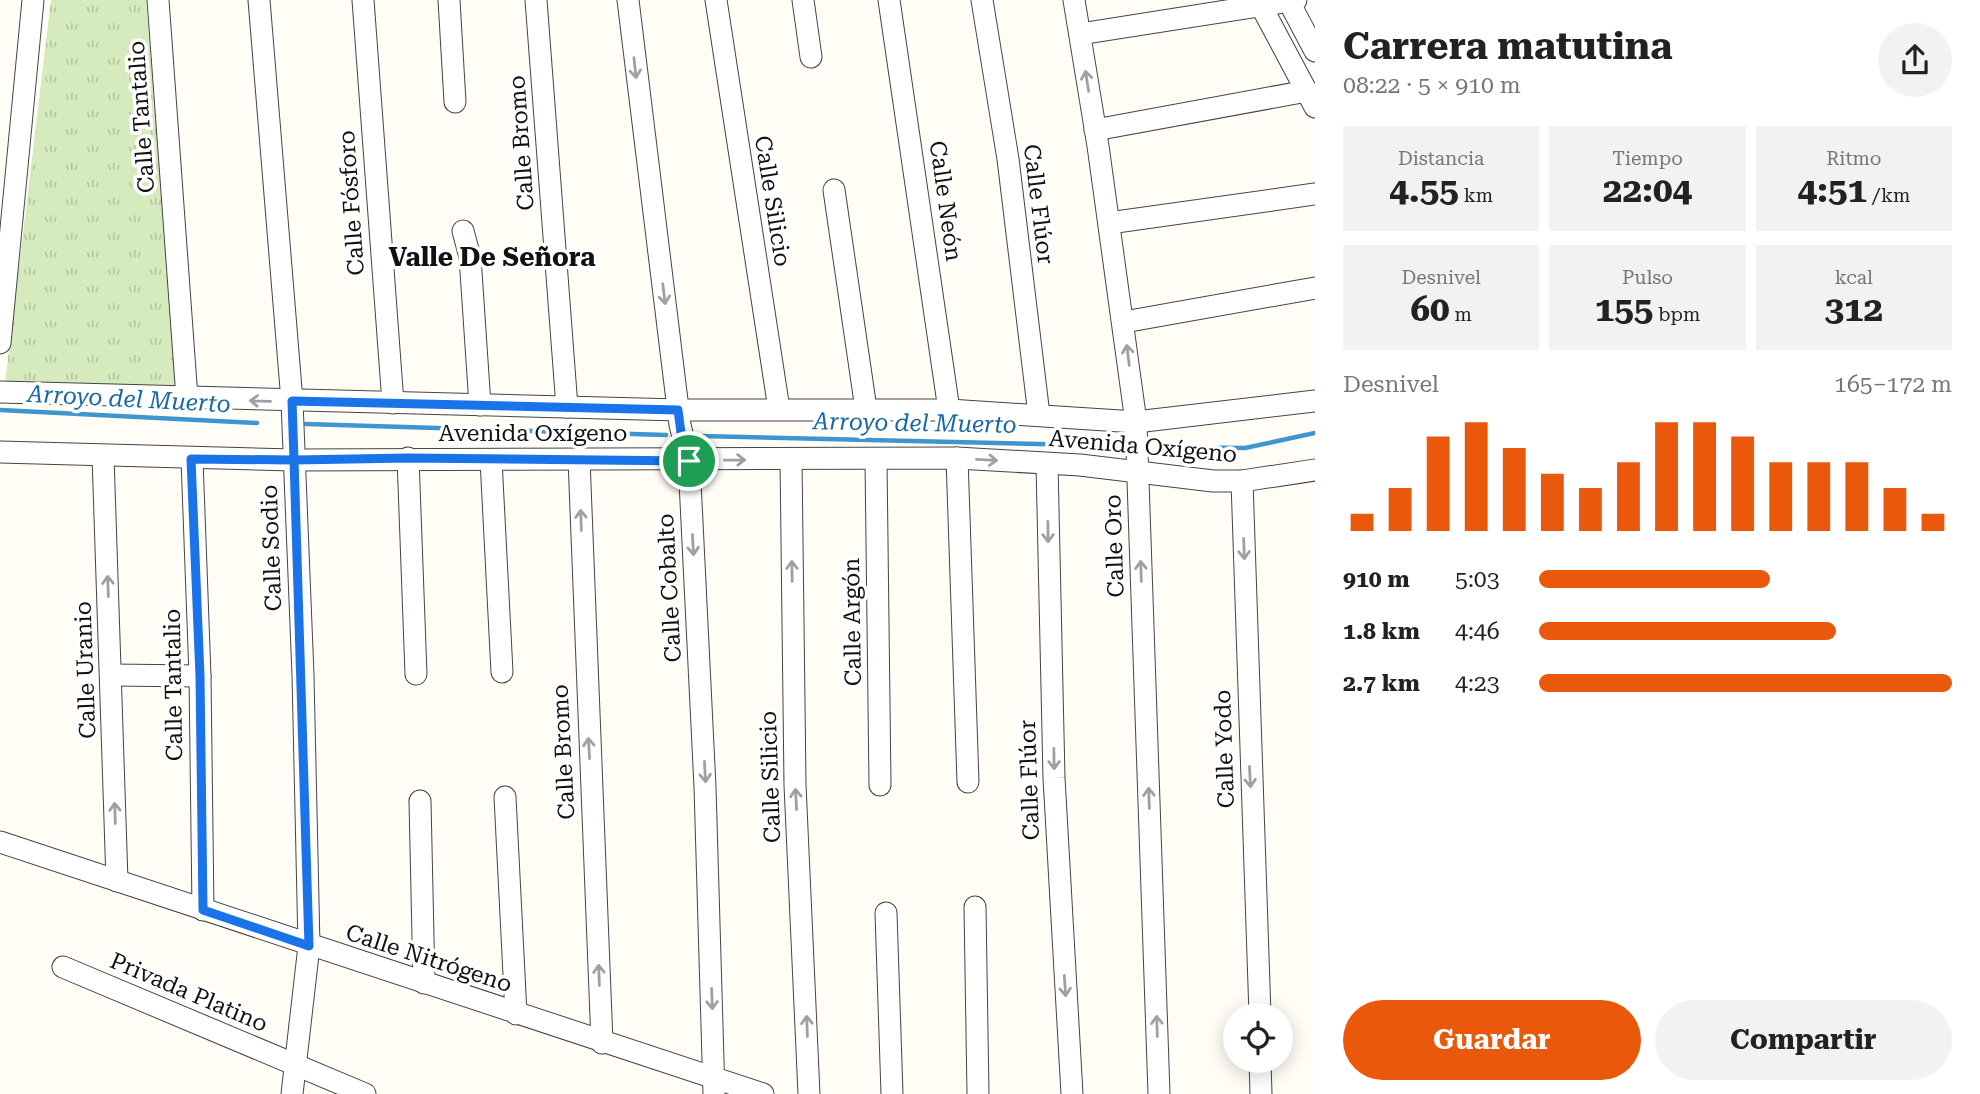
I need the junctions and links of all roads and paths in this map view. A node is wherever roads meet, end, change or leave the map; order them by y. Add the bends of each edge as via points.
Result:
1 (33, 0) edge
2 (158, 0) edge
3 (259, 0) edge
4 (363, 0) edge
5 (449, 0) edge
6 (536, 0) edge
7 (628, 0) edge
8 (716, 0) edge
9 (803, 0) edge
10 (890, 0) edge
11 (982, 0) edge
12 (1074, 0) edge
13 (1291, 0) edge
14 (1259, 3) edge
15 (1080, 34) junction
16 (1315, 51) edge
17 (811, 57) dead end
18 (1311, 99) edge
19 (455, 102) dead end
20 (1095, 130) junction
21 (834, 190) dead end
22 (1315, 194) edge
23 (1109, 223) junction
24 (463, 231) dead end
25 (1315, 289) edge
26 (1124, 322) junction
27 (0, 343) edge
28 (0, 392) edge
29 (187, 398) junction
30 (292, 401) junction
31 (1315, 401) edge
32 (393, 403) junction
33 (480, 405) junction
34 (567, 407) junction
35 (779, 409) junction
36 (866, 409) junction
37 (678, 410) junction
38 (949, 410) junction
39 (1040, 415) junction
40 (1136, 422) junction
41 (0, 452) edge
42 (103, 456) junction
43 (408, 458) junction
44 (790, 458) junction
45 (957, 458) junction
46 (191, 459) junction
47 (579, 459) junction
48 (294, 460) junction
49 (491, 460) junction
50 (876, 460) junction
51 (689, 461) junction
52 (1047, 464) junction
53 (1315, 470) edge
54 (1138, 474) junction
55 (1242, 481) junction
56 (502, 672) dead end
57 (416, 674) dead end
58 (111, 675) junction
59 (200, 676) junction
60 (968, 782) dead end
61 (880, 785) dead end
62 (505, 797) dead end
63 (420, 801) dead end
64 (0, 842) edge
65 (117, 881) junction
66 (975, 907) dead end
67 (203, 910) junction
68 (886, 913) dead end
69 (309, 946) junction
70 (64, 967) dead end
71 (424, 983) junction
72 (1259, 1003) edge
73 (516, 1014) junction
74 (602, 1043) junction
75 (295, 1065) junction
76 (1260, 1073) edge
77 (715, 1086) edge
78 (292, 1094) edge
79 (365, 1094) edge
80 (763, 1094) edge
81 (809, 1094) edge
82 (892, 1094) edge
83 (978, 1094) edge
84 (1072, 1094) edge
85 (1158, 1094) edge
86 (1261, 1094) edge

1 - 27 street
2 - 29 street, Calle Tantalio
3 - 30 street, Calle Sodio
4 - 32 street, Calle Fósforo
5 - 19 street
6 - 34 street, Calle Bromo
7 -> 37 street, Calle Cobalto
8 - 35 street, Calle Silicio
9 - 17 street
10 - 38 street, Calle Neón
11 - 39 street, Calle Flúor
12 - 15 street, Calle Oro
13 - 14 street
13 - 16 street
14 - 15 street
14 - 18 street
20 -> 15 street, Calle Oro
18 - 20 street
20 - 23 street, Calle Oro
21 - 36 street
22 - 23 street
23 - 26 street, Calle Oro
24 - 33 street via 470,257
25 - 26 street
40 -> 26 street, Calle Oro
28 - 29 street, Avenida Oxígeno
30 -> 29 street, Avenida Oxígeno
30 - 32 street, Avenida Oxígeno
30 - 48 street, Calle Sodio
31 - 40 street, Avenida Oxígeno
32 - 33 street, Avenida Oxígeno
33 - 34 street, Avenida Oxígeno
34 - 37 street, Avenida Oxígeno
35 - 36 street, Avenida Oxígeno
35 - 37 street, Avenida Oxígeno
36 - 38 street, Avenida Oxígeno
37 - 51 street, Calle Cobalto
38 - 39 street, Avenida Oxígeno
39 - 40 street, Avenida Oxígeno
40 - 54 street, Calle Oro
41 - 42 street, Avenida Oxígeno
42 - 46 street, Avenida Oxígeno
58 -> 42 street, Calle Uranio
43 - 48 street, Avenida Oxígeno
43 - 49 street, Avenida Oxígeno
43 - 57 street
44 - 50 street, Avenida Oxígeno
51 -> 44 street, Avenida Oxígeno
81 -> 44 street, Calle Silicio via 795,785
45 - 50 street, Avenida Oxígeno
45 -> 52 street, Avenida Oxígeno
45 - 60 street
46 - 48 street, Avenida Oxígeno
46 - 59 street, Calle Tantalio
47 - 49 street, Avenida Oxígeno
47 - 51 street, Avenida Oxígeno
74 -> 47 street, Calle Bromo
48 - 69 street, Calle Sodio
49 - 56 street
50 - 61 street, Calle Argón
51 -> 77 street, Calle Cobalto
52 - 54 street, Avenida Oxígeno
52 -> 84 street, Calle Flúor via 1054,778
53 - 55 street, Avenida Oxígeno
54 - 55 street, Avenida Oxígeno
85 -> 54 street, Calle Oro
55 -> 72 street, Calle Yodo
58 - 59 street
65 -> 58 street, Calle Uranio
59 - 67 street, Calle Tantalio
62 - 73 street
63 - 71 street
64 - 65 street, Calle Nitrógeno
65 - 67 street, Calle Nitrógeno
66 - 83 street
67 - 69 street, Calle Nitrógeno
68 - 82 street
69 - 71 street, Calle Nitrógeno
69 - 75 street, Calle Sodio
70 - 75 street, Privada Platino
71 - 73 street, Calle Nitrógeno
73 - 74 street, Calle Nitrógeno
74 - 77 street, Calle Nitrógeno
75 - 78 street, Calle Sodio
75 - 79 street, Privada Platino
76 - 86 street
77 - 80 street, Calle Nitrógeno

